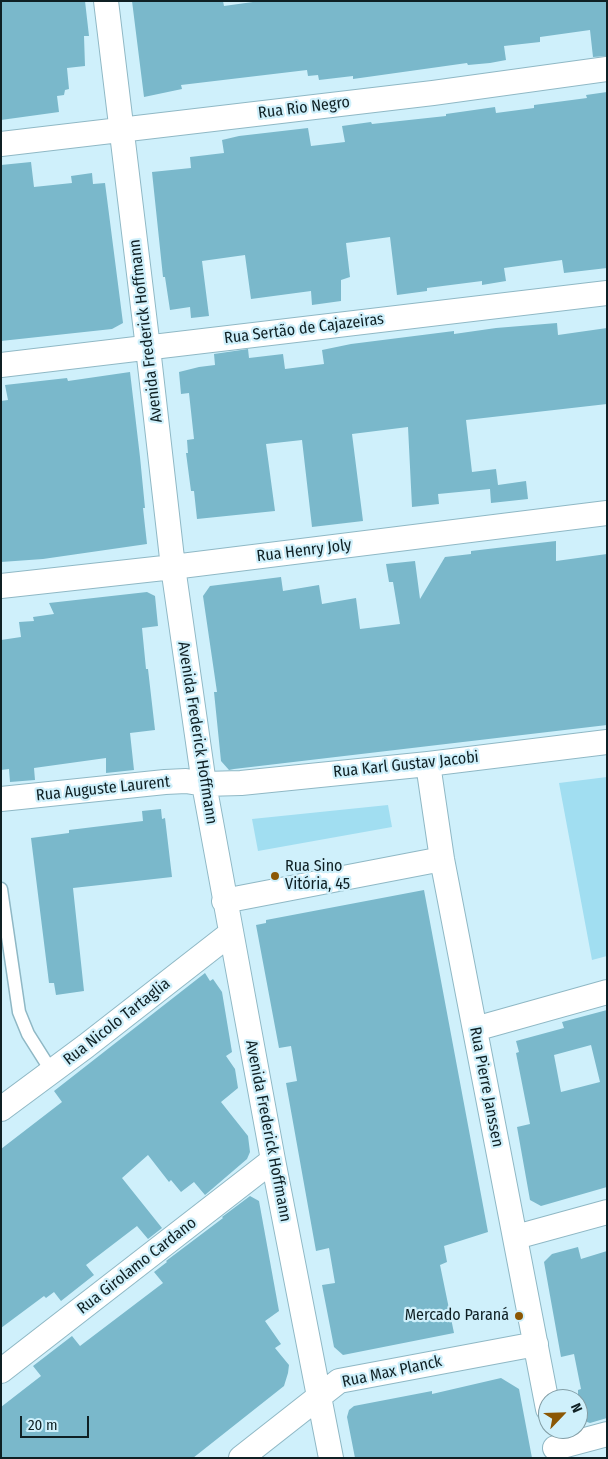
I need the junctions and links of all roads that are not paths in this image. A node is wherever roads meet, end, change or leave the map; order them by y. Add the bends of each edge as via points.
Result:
1 (106, 1) edge
2 (607, 70) edge
3 (122, 130) junction
4 (1, 144) edge
5 (607, 293) edge
6 (148, 348) junction
7 (1, 365) edge
8 (607, 513) edge
9 (173, 567) junction
10 (1, 586) edge
11 (607, 742) edge
12 (428, 764) junction
13 (204, 784) junction
14 (1, 799) edge
15 (442, 859) junction
16 (1, 888) edge
17 (224, 901) junction
18 (231, 933) junction
19 (607, 992) edge
20 (475, 1029) junction
21 (52, 1072) junction
22 (1, 1109) edge
23 (273, 1160) junction
24 (607, 1212) edge
25 (516, 1237) junction
26 (536, 1344) junction
27 (1, 1371) edge
28 (544, 1389) edge
29 (319, 1397) junction
30 (607, 1434) edge
31 (554, 1445) edge
32 (241, 1458) edge
33 (331, 1458) edge

1 - 3 street, Avenida Frederick Hoffmann
2 - 3 street, Rua Rio Negro
3 - 4 street, Rua Rio Negro
3 - 6 street, Avenida Frederick Hoffmann
5 - 6 street, Rua Sertão de Cajazeiras
6 - 7 street, Rua Sertão de Cajazeiras
6 - 9 street, Avenida Frederick Hoffmann
8 - 9 street, Rua Henry Joly
9 - 10 street, Rua Henry Joly
9 - 13 street, Avenida Frederick Hoffmann
11 - 12 street, Rua Karl Gustav Jacobi
12 - 13 street, Rua Karl Gustav Jacobi
12 - 15 street, Rua Pierre Janssen
13 - 14 street, Rua Auguste Laurent via 165,782
13 - 17 street, Avenida Frederick Hoffmann
15 - 17 street
15 - 20 street, Rua Pierre Janssen
16 - 21 lane via 19,1012 28,1034
17 - 18 street, Avenida Frederick Hoffmann
18 - 21 street, Rua Nicolo Tartaglia
18 - 23 street, Avenida Frederick Hoffmann
19 - 20 street
20 - 25 street, Rua Pierre Janssen
21 - 22 street, Rua Nicolo Tartaglia
23 - 27 street, Rua Girolamo Cardano
23 - 29 street, Avenida Frederick Hoffmann
24 - 25 street
25 - 26 street, Rua Pierre Janssen
26 - 28 street, Rua Pierre Janssen
26 - 29 street, Rua Max Planck via 338,1381
29 - 32 street, Rua Max Planck
29 - 33 street, Avenida Frederick Hoffmann
30 - 31 street

